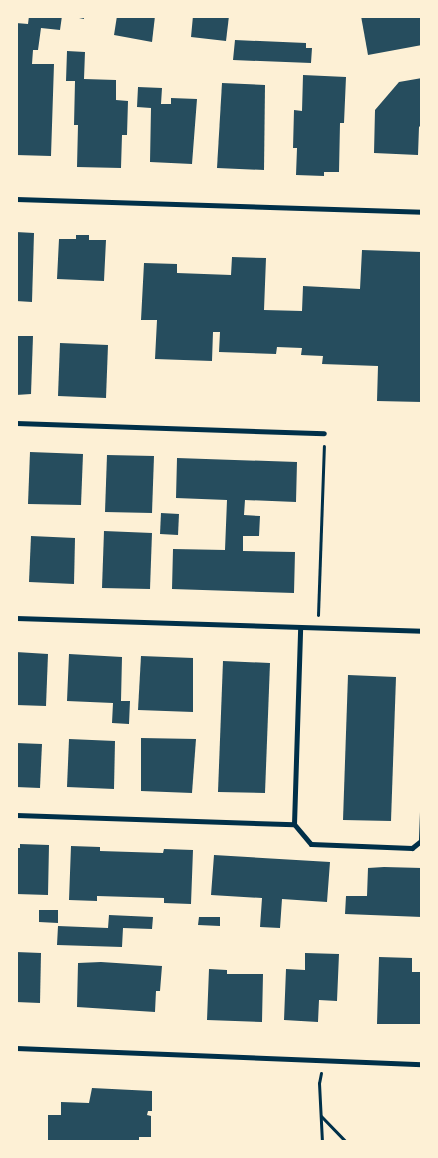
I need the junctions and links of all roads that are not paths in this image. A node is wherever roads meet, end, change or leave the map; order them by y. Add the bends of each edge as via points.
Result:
1 (16, 198) edge
2 (422, 212) edge
3 (16, 423) edge
4 (324, 433) road end
5 (16, 618) edge
6 (300, 628) junction
7 (422, 631) edge
8 (422, 806) edge
9 (16, 815) edge
10 (294, 824) junction
11 (421, 840) edge
12 (16, 1048) edge
13 (422, 1064) edge

1 - 2 street
3 - 4 street
5 - 6 street
6 - 7 street
6 - 10 street
8 - 11 street
9 - 10 street
10 - 11 street via 311,844 412,848
12 - 13 street

